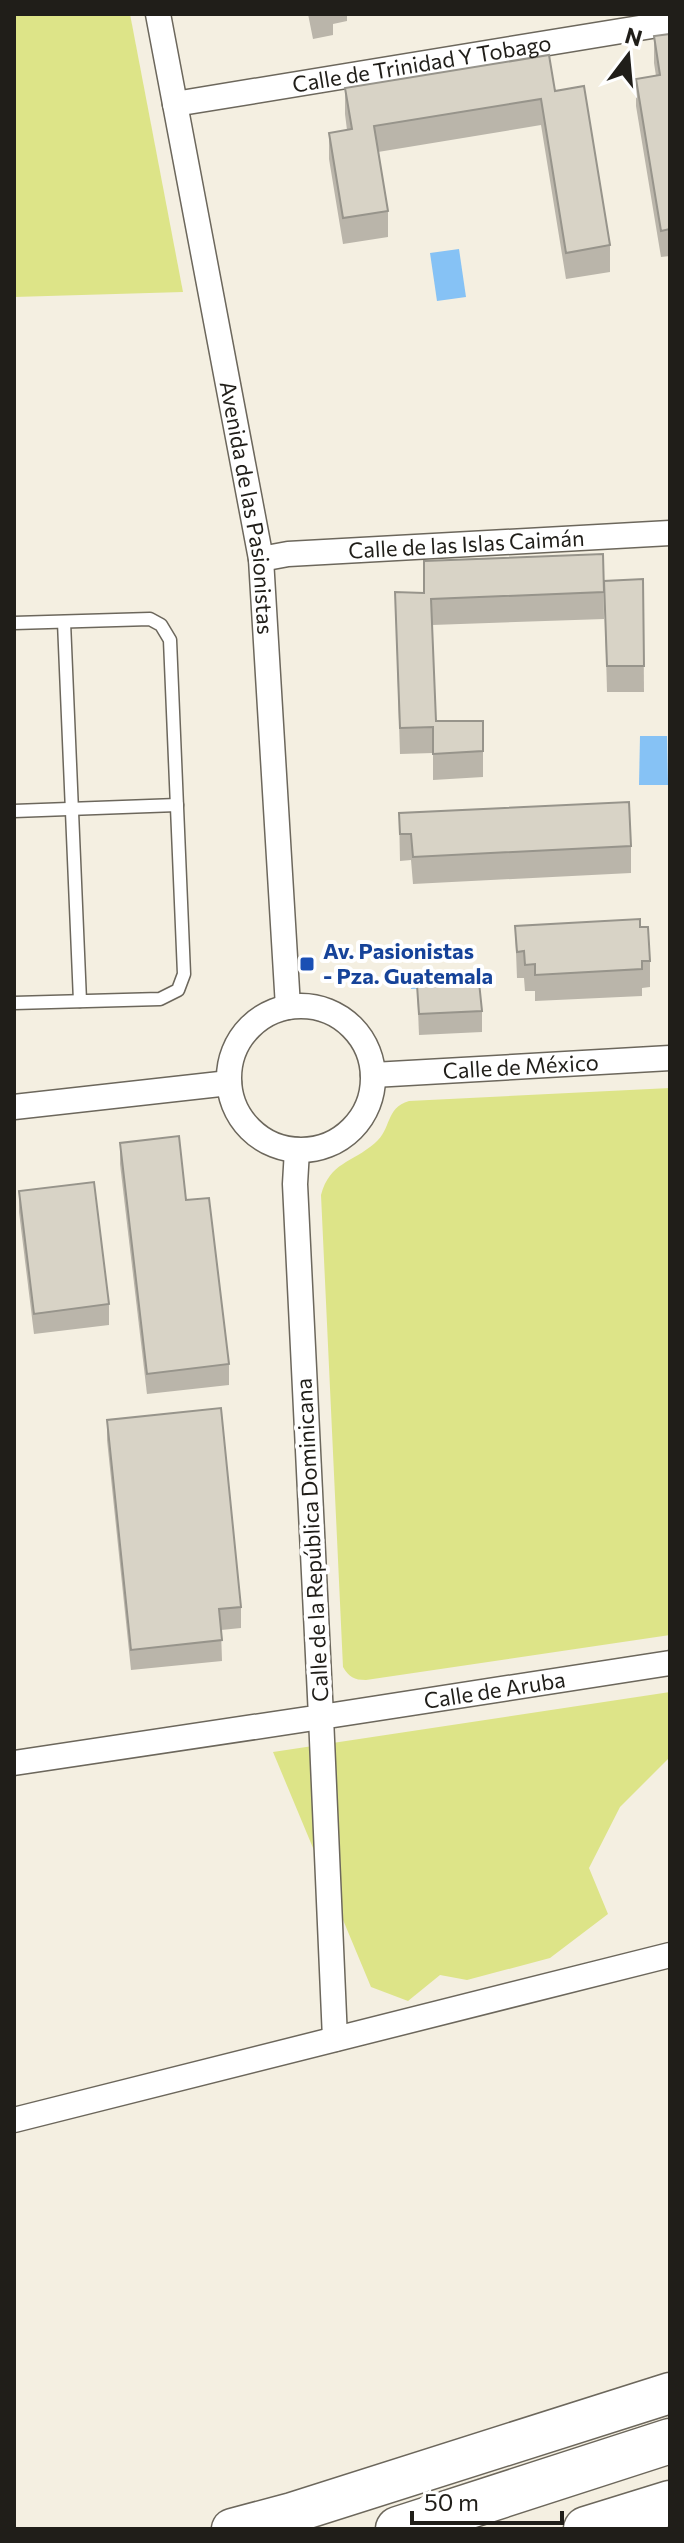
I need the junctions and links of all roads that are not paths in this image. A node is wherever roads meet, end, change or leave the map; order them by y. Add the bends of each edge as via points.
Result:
1 (158, 14) edge
2 (670, 23) edge
3 (175, 104) junction
4 (670, 533) edge
5 (261, 559) junction
6 (64, 622) junction
7 (14, 623) edge
8 (177, 805) junction
9 (72, 809) junction
10 (14, 811) edge
11 (80, 1001) junction
12 (14, 1003) edge
13 (288, 1007) junction
14 (670, 1058) edge
15 (373, 1075) junction
16 (229, 1083) junction
17 (14, 1107) edge
18 (297, 1150) junction
19 (670, 1663) edge
20 (321, 1717) junction
21 (14, 1763) edge
22 (670, 1955) edge
23 (335, 2039) junction
24 (14, 2120) edge
25 (670, 2393) edge
26 (670, 2441) edge
27 (670, 2503) edge
28 (292, 2513) junction
29 (232, 2529) edge
30 (249, 2529) edge
31 (398, 2529) edge
32 (586, 2529) edge

1 - 3 street, Avenida de las Pasionistas
2 - 3 street, Calle de Trinidad Y Tobago
3 - 5 street, Avenida de las Pasionistas
4 - 5 street, Calle de las Islas Caimán
5 - 13 street, Avenida de las Pasionistas
6 - 7 lane
6 - 8 lane via 150,619 161,625 170,640
6 - 9 lane
8 - 9 lane
8 - 11 lane via 184,974 178,990 160,999
9 - 10 lane
9 - 11 lane
11 - 12 lane
13 - 15 street via 313,1007 336,1015 355,1030 368,1051
13 - 16 street via 269,1013 238,1042
14 - 15 street, Calle de México
15 - 18 street via 360,1120 321,1147
16 - 17 street
16 - 18 street via 233,1103 258,1136
18 - 20 street, Calle de la República Dominicana
19 - 20 street, Calle de Aruba
20 - 21 street, Calle de la República Dominicana
20 - 23 street
22 - 23 street
23 - 24 street
25 - 28 highway
26 - 31 highway
27 - 32 highway
28 - 29 highway
28 - 30 highway

